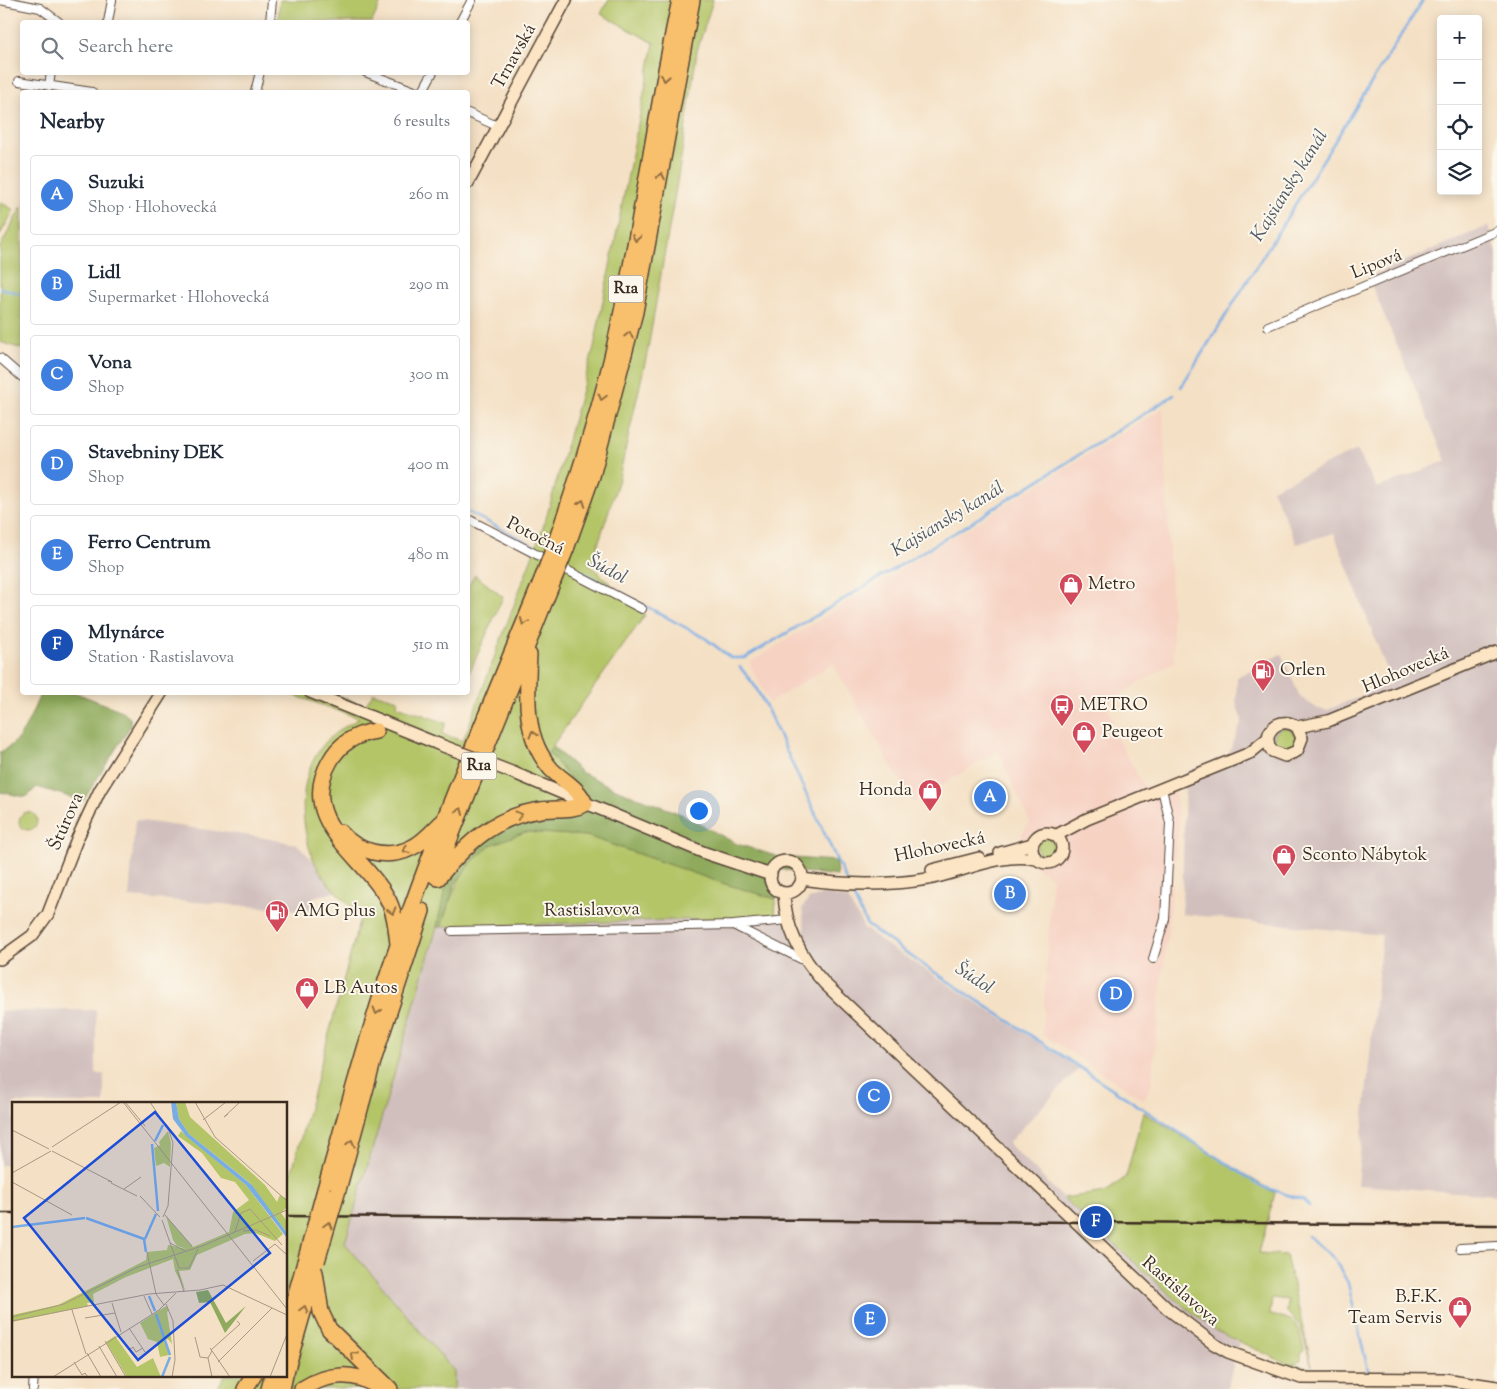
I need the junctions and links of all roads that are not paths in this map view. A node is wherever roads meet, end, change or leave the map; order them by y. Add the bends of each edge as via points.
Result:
1 (0, 0) edge
2 (112, 0) edge
3 (272, 0) edge
4 (472, 0) edge
5 (566, 0) edge
6 (680, 0) edge
7 (692, 0) edge
8 (56, 20) edge
9 (108, 20) edge
10 (270, 20) edge
11 (461, 20) edge
12 (51, 75) edge
13 (259, 75) edge
14 (373, 75) edge
15 (431, 75) edge
16 (19, 81) dead end
17 (49, 86) junction
18 (78, 90) edge
19 (256, 90) edge
20 (412, 90) edge
21 (423, 90) edge
22 (470, 114) edge
23 (498, 126) junction
24 (470, 179) edge
25 (1497, 230) edge
26 (1268, 326) dead end
27 (0, 358) edge
28 (20, 375) edge
29 (470, 520) edge
30 (561, 545) junction
31 (548, 579) junction
32 (642, 609) dead end
33 (529, 644) junction
34 (1497, 652) edge
35 (160, 695) edge
36 (316, 695) edge
37 (1328, 721) junction
38 (374, 724) junction
39 (1297, 727) junction
40 (1268, 739) junction
41 (1302, 742) junction
42 (1272, 751) junction
43 (1250, 753) junction
44 (1162, 789) junction
45 (586, 804) junction
46 (444, 821) junction
47 (1058, 840) junction
48 (1032, 844) junction
49 (1036, 859) junction
50 (754, 870) junction
51 (771, 875) junction
52 (802, 879) junction
53 (854, 883) junction
54 (429, 889) junction
55 (784, 898) junction
56 (788, 920) junction
57 (733, 925) junction
58 (452, 931) dead end
59 (398, 948) junction
60 (1153, 959) dead end
61 (0, 960) edge
62 (805, 961) junction
63 (331, 1191) junction
64 (1497, 1246) edge
65 (1460, 1248) dead end
66 (312, 1265) junction
67 (288, 1321) edge
68 (288, 1366) edge
69 (34, 1376) edge
70 (253, 1376) edge
71 (273, 1376) edge
72 (285, 1376) edge
73 (1497, 1388) edge
74 (33, 1389) edge
75 (245, 1389) edge
76 (269, 1389) edge
77 (282, 1389) edge
78 (302, 1389) edge
79 (380, 1389) edge
80 (390, 1389) edge

1 - 8 street via 40,8
2 - 9 street
3 - 10 street
4 - 11 street
5 - 23 main road, Trnavská
6 -> 30 highway, R1a via 612,359
30 -> 7 highway, R1a via 592,476 635,312
12 - 17 street
13 - 19 street
14 - 20 street
15 - 21 street
16 - 17 street
17 - 18 street
22 - 23 street
23 - 24 main road, Trnavská
25 - 26 street, Lipová
27 - 28 street
29 - 32 street, Potočná
30 - 31 highway, R1a, bridge
31 - 33 highway, R1a
31 -> 46 highway, R1a
45 -> 33 highway via 581,793 546,762 532,734 528,704
54 -> 33 highway, R1a
34 - 37 main road, Hlohovecká
35 - 61 main road, Štúrova via 100,790 48,914 27,941
36 - 38 main road
37 - 39 main road, Hlohovecká
37 - 41 main road, Hlohovecká
38 - 45 main road, bridge via 420,737 514,772
46 -> 38 highway via 412,848 391,854 361,848 342,834 329,809 329,776 343,750
38 -> 59 highway via 339,747 325,771 322,796 326,816 336,836 386,896 394,915
39 - 40 main road, Hlohovecká via 1288,722 1280,723 1270,730
39 - 41 main road
40 - 42 main road
40 - 43 main road, Hlohovecká
41 - 42 main road, Hlohovecká via 1298,751 1290,756
42 - 43 main road, Hlohovecká
43 - 44 main road, Hlohovecká
44 - 47 main road, Hlohovecká via 1087,818
44 - 60 street via 1170,832 1165,918
45 - 50 main road
54 -> 45 highway via 462,850 493,826 524,814 556,808 574,809
46 - 59 highway, R1a
47 - 48 main road via 1042,834
47 - 49 main road via 1061,853 1056,860 1048,863
48 - 49 main road
48 - 53 main road, Hlohovecká via 936,869
49 - 53 main road, Hlohovecká via 1006,859 962,871 889,884
50 - 51 main road
50 - 55 main road
51 - 52 main road via 776,865 787,862 799,868
51 - 55 main road via 774,887
52 - 53 main road
52 - 55 main road via 796,889
63 -> 54 highway, R1a
55 - 56 main road, Rastislavova
56 - 57 street, Rastislavova
56 - 62 main road, Rastislavova
57 - 58 street, Rastislavova
57 - 62 street, Rastislavova
59 -> 63 highway, R1a via 366,1045
62 - 73 main road, Rastislavova via 844,1004 1168,1309 1214,1344 1290,1376 1444,1379
63 - 66 highway, R1a, bridge
64 - 65 street
66 - 67 highway, R1a
68 -> 66 highway, R1a
80 -> 66 highway via 329,1329 321,1312
69 - 74 street
70 - 75 highway
71 - 76 highway
72 - 77 highway, R1a
78 - 79 highway via 320,1379 346,1376 361,1379

